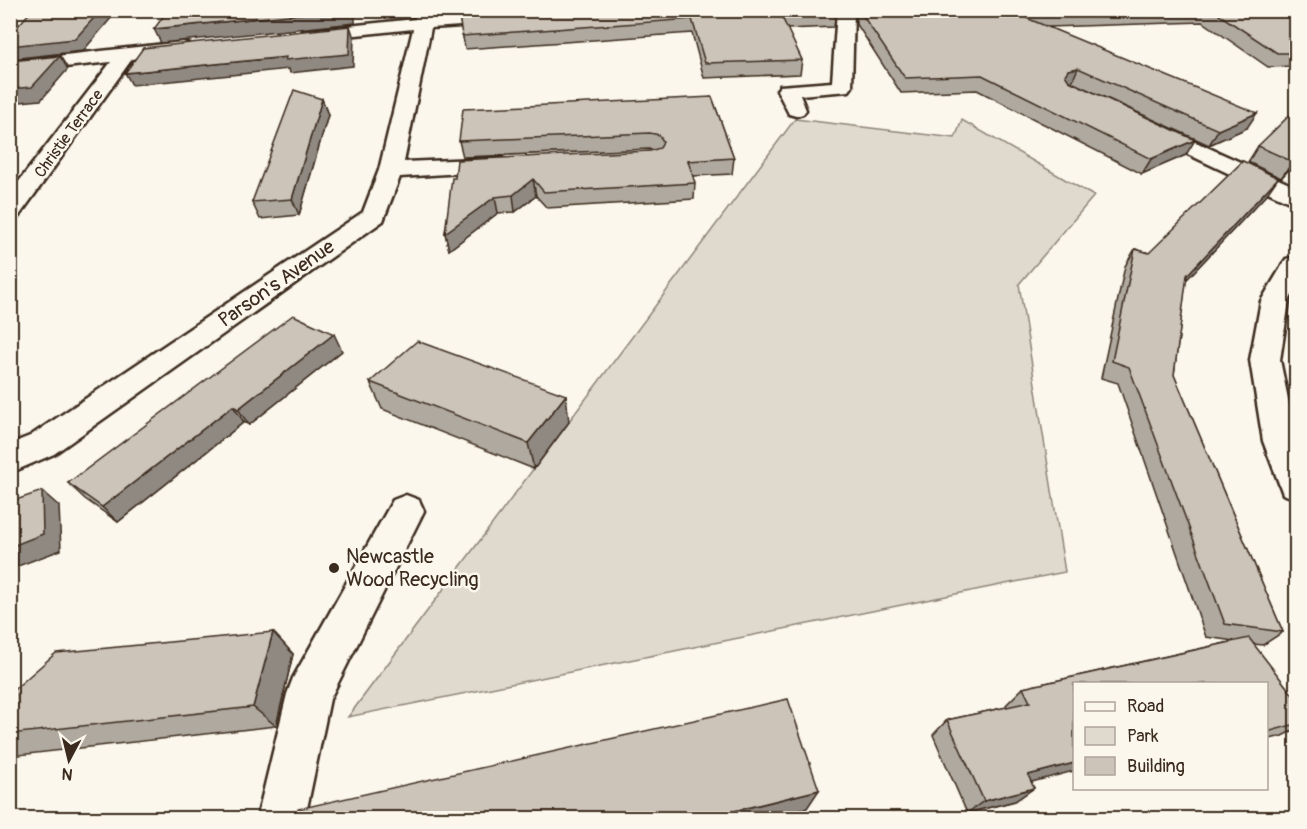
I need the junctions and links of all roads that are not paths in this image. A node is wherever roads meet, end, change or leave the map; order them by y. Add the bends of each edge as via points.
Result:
1 (846, 10) edge
2 (424, 17) edge
3 (518, 17) edge
4 (292, 37) edge
5 (197, 46) edge
6 (126, 54) junction
7 (10, 67) edge
8 (796, 110) dead end
9 (1135, 121) edge
10 (520, 164) edge
11 (391, 170) junction
12 (1296, 196) edge
13 (10, 211) edge
14 (1296, 265) edge
15 (10, 459) edge
16 (1296, 484) edge
17 (406, 511) dead end
18 (281, 819) edge

1 - 8 street via 842,87 787,90
2 - 3 street
2 - 4 street
2 - 11 street, Parson's Avenue
5 - 6 street
6 - 7 street
6 - 13 street, Christie Terrace
9 - 12 street
10 - 11 street
11 - 15 street, Parson's Avenue via 374,216 42,445
14 - 16 street via 1275,301 1265,360 1280,441
17 - 18 street via 309,694

